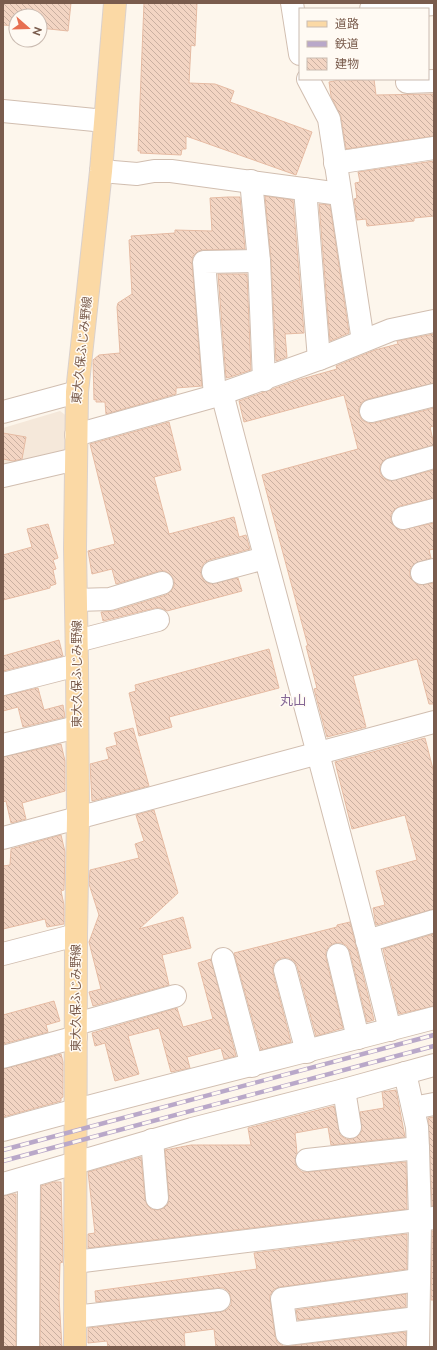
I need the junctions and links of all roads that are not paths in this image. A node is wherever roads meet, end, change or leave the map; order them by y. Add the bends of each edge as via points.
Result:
1 (115, 3) edge
2 (434, 4) edge
3 (384, 8) edge
4 (295, 13) edge
5 (299, 46) edge
6 (309, 80) edge
7 (434, 80) edge
8 (407, 82) dead end
9 (3, 111) edge
10 (105, 121) junction
11 (434, 148) edge
12 (334, 163) junction
13 (101, 171) junction
14 (251, 182) junction
15 (305, 189) junction
16 (340, 194) junction
17 (259, 262) junction
18 (434, 321) edge
19 (363, 342) junction
20 (319, 359) junction
21 (264, 380) junction
22 (77, 392) junction
23 (434, 394) edge
24 (219, 395) junction
25 (371, 411) dead end
26 (3, 412) edge
27 (76, 435) junction
28 (434, 457) edge
29 (76, 459) junction
30 (392, 469) dead end
31 (3, 476) edge
32 (434, 510) edge
33 (403, 518) dead end
34 (265, 558) junction
35 (214, 572) dead end
36 (162, 583) dead end
37 (76, 600) junction
38 (158, 620) dead end
39 (77, 641) junction
40 (77, 665) junction
41 (3, 684) edge
42 (434, 722) edge
43 (77, 727) junction
44 (3, 745) edge
45 (319, 754) junction
46 (78, 818) junction
47 (3, 838) edge
48 (434, 921) edge
49 (76, 935) junction
50 (367, 941) junction
51 (3, 954) edge
52 (338, 955) dead end
53 (223, 959) dead end
54 (285, 970) dead end
55 (175, 996) dead end
56 (434, 1018) edge
57 (390, 1030) junction
58 (76, 1031) junction
59 (358, 1038) junction
60 (307, 1052) junction
61 (3, 1057) edge
62 (434, 1065) edge
63 (252, 1066) junction
64 (404, 1073) junction
65 (344, 1090) junction
66 (434, 1104) edge
67 (413, 1108) junction
68 (76, 1110) junction
69 (350, 1127) dead end
70 (3, 1130) edge
71 (152, 1140) junction
72 (424, 1158) edge
73 (307, 1160) dead end
74 (75, 1164) junction
75 (29, 1177) junction
76 (3, 1184) edge
77 (157, 1198) dead end
78 (427, 1219) edge
79 (75, 1262) junction
80 (424, 1276) edge
81 (219, 1300) dead end
82 (75, 1317) junction
83 (422, 1330) edge
84 (28, 1347) edge
85 (75, 1347) edge

1 - 10 main road, 東大久保ふじみ野線
2 - 3 street
4 - 5 street
6 - 12 street via 329,118
7 - 8 street
9 - 10 street
10 - 13 main road, 東大久保ふじみ野線
11 - 12 street
12 - 16 street
13 - 14 street via 137,174 171,171
13 - 22 main road, 東大久保ふじみ野線
14 - 15 street
14 - 17 street
15 - 16 street
15 - 20 street
16 - 19 street
17 - 21 street
17 - 24 street via 204,262
18 - 19 street via 391,330
19 - 20 street
20 - 21 street
21 - 24 street
22 - 26 street
22 - 27 main road, 東大久保ふじみ野線
23 - 25 street
24 - 27 street
24 - 34 street
27 - 29 main road, 東大久保ふじみ野線
28 - 30 street
29 - 31 street
29 - 37 main road, 東大久保ふじみ野線
32 - 33 street
34 - 35 street
34 - 45 street
36 - 37 street via 110,599
37 - 39 main road, 東大久保ふじみ野線
38 - 39 street
39 - 40 main road, 東大久保ふじみ野線
40 - 41 street
40 - 43 main road, 東大久保ふじみ野線
42 - 45 street
43 - 44 street
43 - 46 main road, 東大久保ふじみ野線
45 - 46 street
45 - 50 street
46 - 47 street
46 - 49 main road, 東大久保ふじみ野線
48 - 50 street
49 - 51 street
49 - 58 main road, 東大久保ふじみ野線
50 - 57 street
52 - 59 street
53 - 63 street
54 - 60 street
55 - 58 street
56 - 57 street
57 - 59 street
58 - 61 street
58 - 68 main road, 東大久保ふじみ野線
59 - 60 street
60 - 63 street
62 - 64 street
63 - 68 street
64 - 65 street
64 - 67 street
65 - 69 street
65 - 71 street
66 - 67 street
67 - 72 street
68 - 70 street
68 - 74 main road, 東大久保ふじみ野線
71 - 74 street
71 - 77 street
72 - 73 street
72 - 78 street
74 - 75 street
74 - 79 main road, 東大久保ふじみ野線
75 - 76 street
75 - 84 street
78 - 79 street
78 - 80 street
79 - 82 main road, 東大久保ふじみ野線
80 - 83 street
80 - 83 street via 282,1299 287,1334
81 - 82 street
82 - 85 main road, 東大久保ふじみ野線

